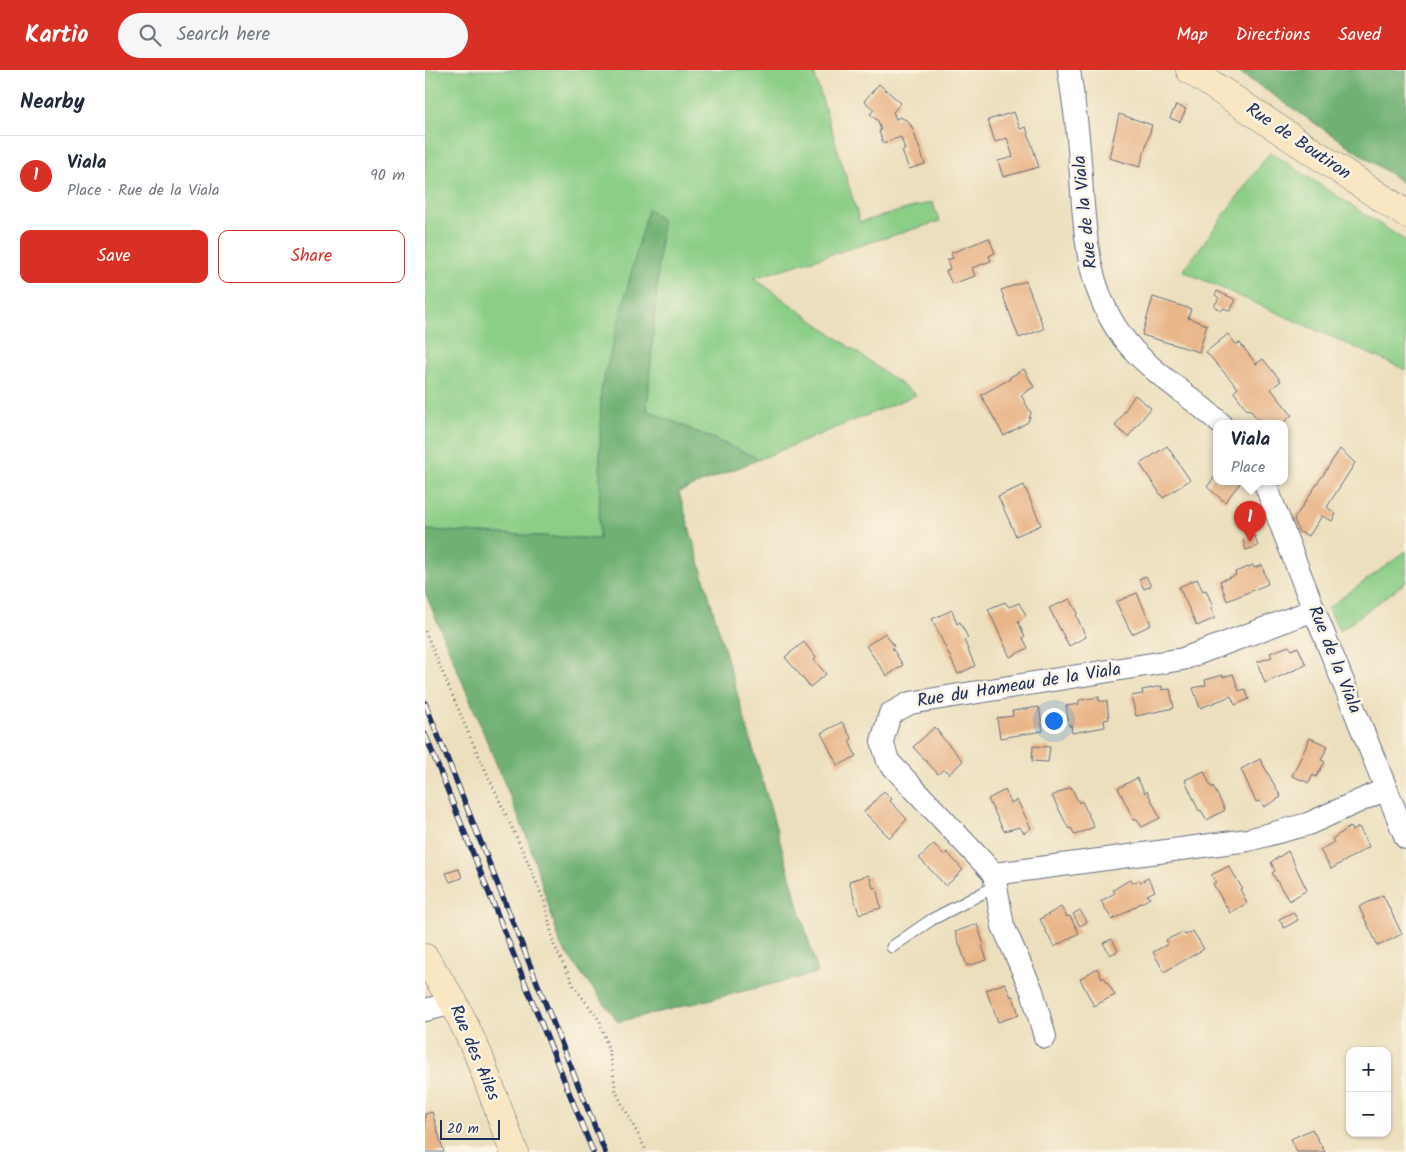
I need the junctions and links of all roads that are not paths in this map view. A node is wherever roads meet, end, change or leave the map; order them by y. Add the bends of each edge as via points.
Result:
1 (1069, 70) edge
2 (1190, 70) edge
3 (1406, 214) edge
4 (1216, 420) edge
5 (1266, 485) edge
6 (1314, 610) junction
7 (1385, 789) junction
8 (1406, 837) edge
9 (995, 880) junction
10 (892, 947) dead end
11 (425, 958) edge
12 (454, 1003) junction
13 (425, 1010) edge
14 (1045, 1037) dead end
15 (514, 1152) edge

1 - 4 street, Rue de la Viala via 1078,137 1085,238 1092,275 1106,311 1121,336 1139,356
2 - 3 main road, Rue de Boutiron
5 - 6 street, Rue de la Viala
6 - 7 street, Rue de la Viala
6 - 9 street, Rue du Hameau de la Viala via 1183,659 910,703 890,714 882,741 888,760
7 - 8 street, Rue de la Viala
7 - 9 street via 1308,824 1248,840
9 - 10 lane
9 - 14 street via 1003,926 1032,991
11 - 12 main road, Rue des Ailes
12 - 13 street
12 - 15 main road, Rue des Ailes via 478,1054

